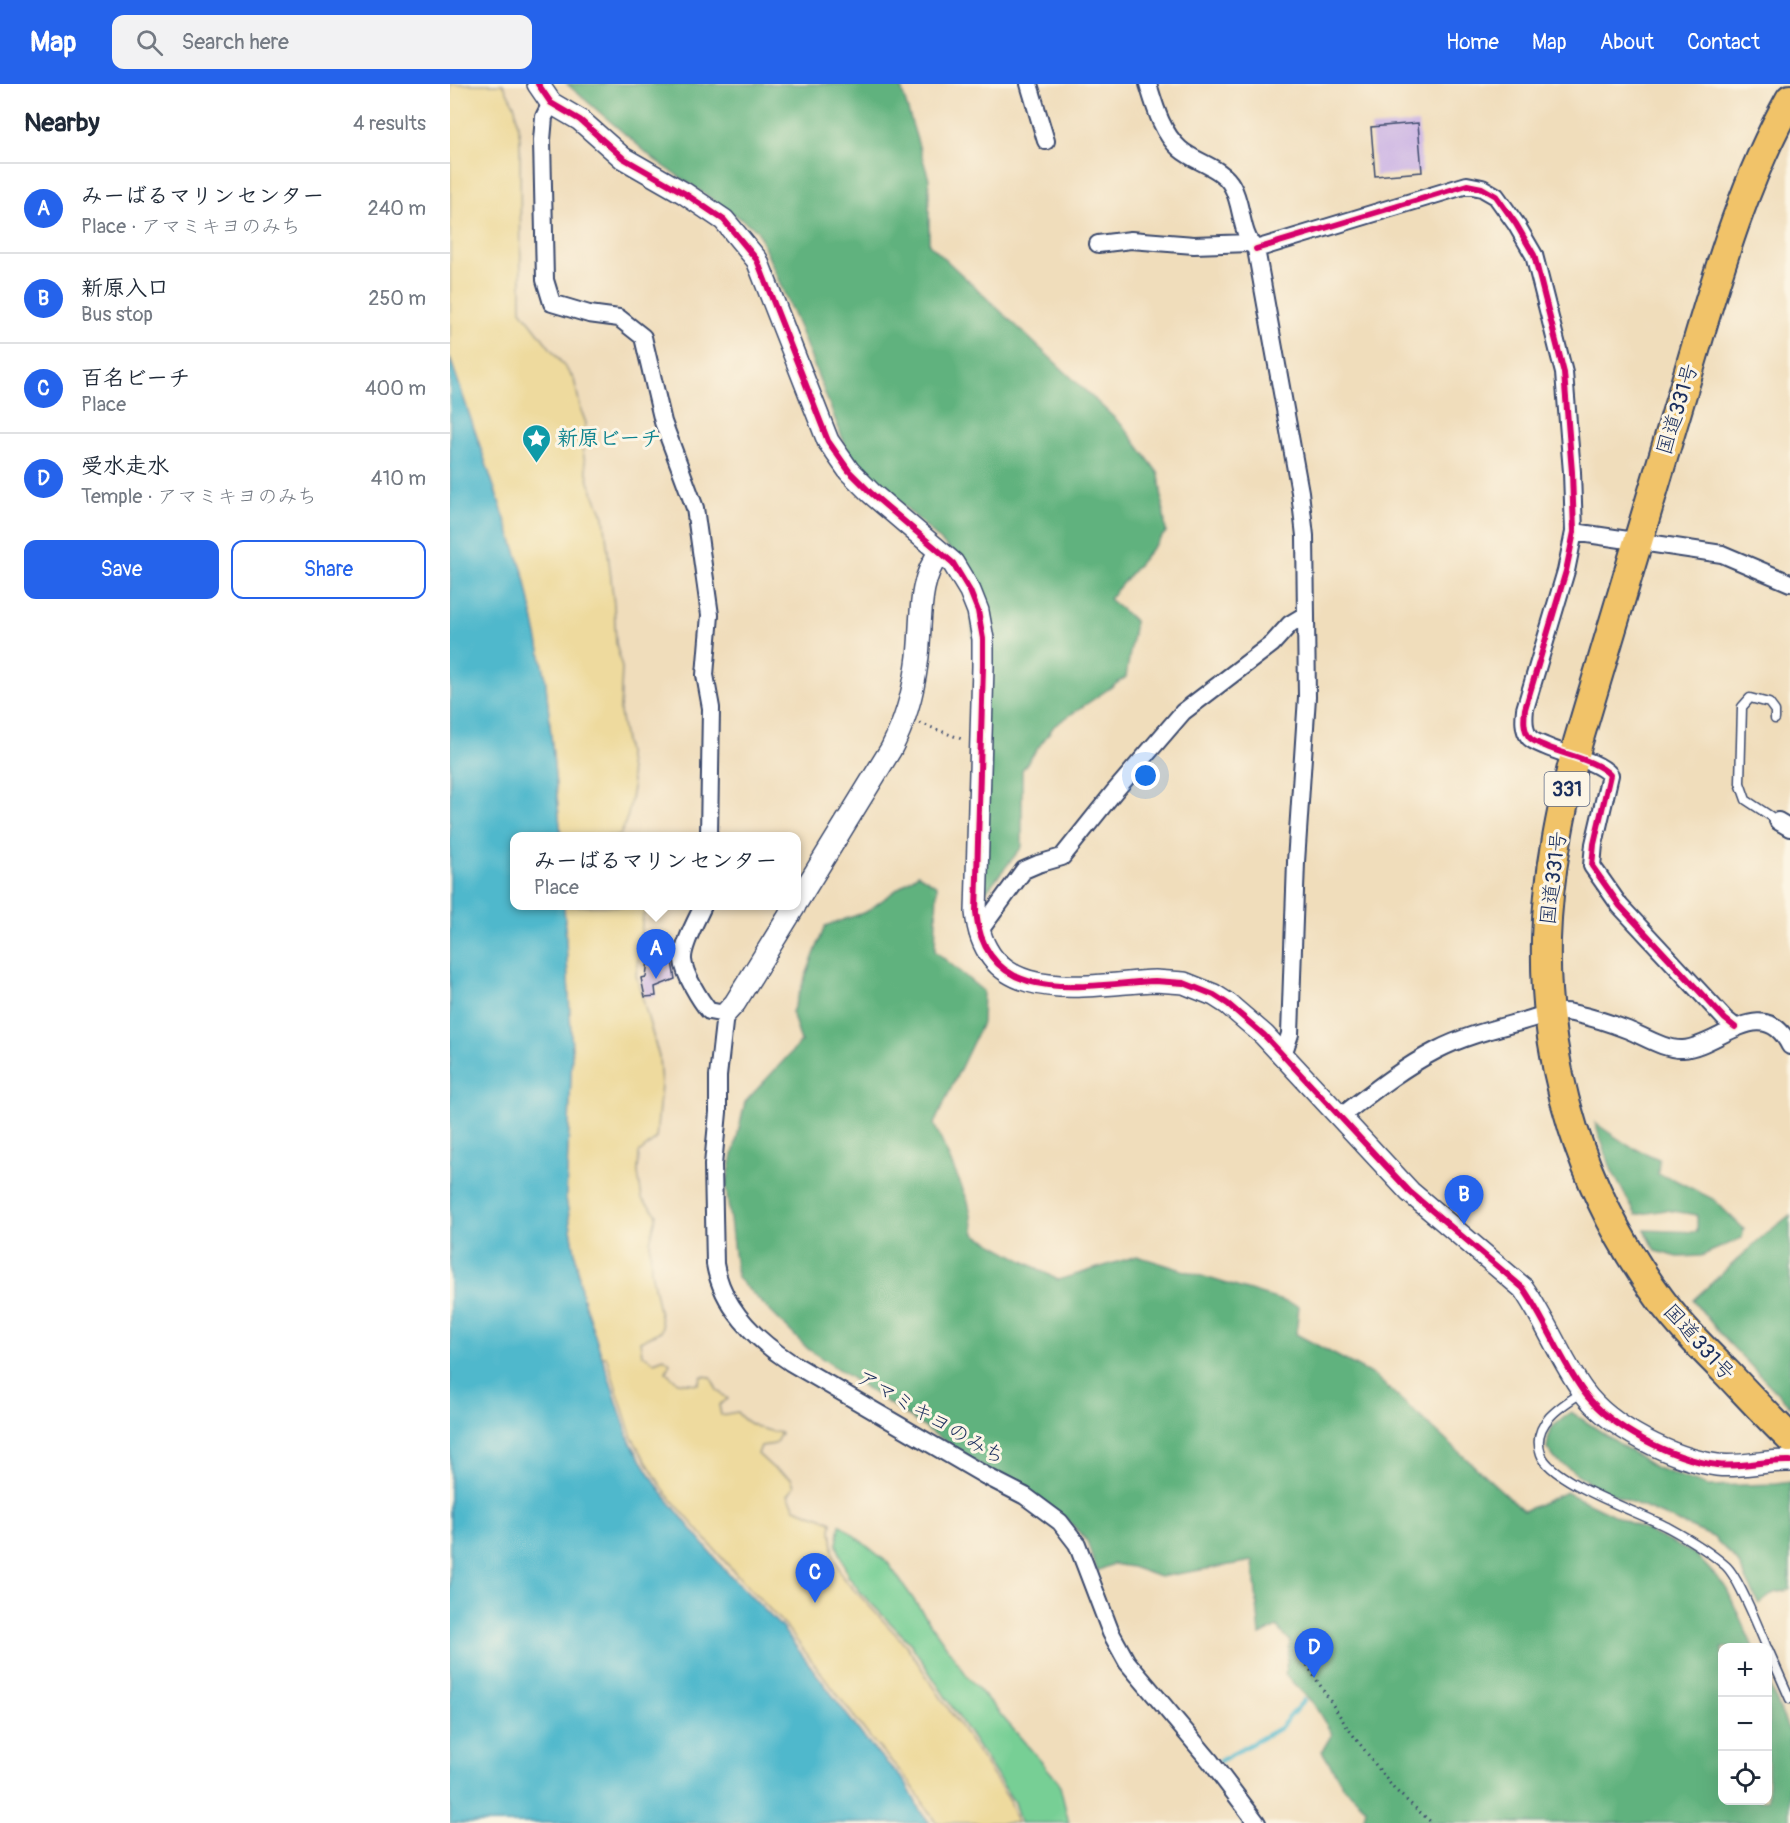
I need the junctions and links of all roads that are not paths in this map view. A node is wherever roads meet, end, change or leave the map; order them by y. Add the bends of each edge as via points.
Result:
1 (538, 84) edge
2 (1029, 84) edge
3 (1148, 84) edge
4 (1790, 99) edge
5 (551, 103) junction
6 (1046, 141) dead end
7 (1098, 244) dead end
8 (1253, 246) junction
9 (1574, 532) junction
10 (1637, 543) junction
11 (940, 552) junction
12 (1790, 583) edge
13 (1305, 615) junction
14 (1775, 719) dead end
15 (1574, 758) junction
16 (1784, 824) edge
17 (709, 832) edge
18 (801, 896) edge
19 (700, 910) edge
20 (792, 910) edge
21 (978, 933) junction
22 (1550, 1013) junction
23 (725, 1014) junction
24 (1735, 1027) junction
25 (1790, 1046) edge
26 (1283, 1056) junction
27 (1340, 1117) junction
28 (1584, 1392) junction
29 (1790, 1438) edge
30 (1790, 1461) edge
31 (1765, 1643) edge
32 (1772, 1659) edge
33 (1790, 1699) edge
34 (1257, 1823) edge

1 - 5 street
2 - 6 street
3 - 8 street via 1162,126 1171,139 1231,184
4 - 10 highway, 国道331号 / 331 via 1733,229
5 - 11 street via 580,120 623,158 724,220 740,238 757,260 828,441 871,493
5 - 17 street via 544,117 542,140 548,292 552,303 620,318 643,337 663,422 695,508 710,615 705,675 711,708
7 - 8 street via 1131,240
8 - 9 street via 1467,185 1496,196 1534,255 1564,373
8 - 13 street via 1300,492 1305,536
9 - 10 street
9 - 15 street via 1524,719 1529,737
10 - 12 street via 1722,554
10 - 15 highway, 国道331号 / 331
11 - 18 street via 925,578 917,662 905,718 891,749
11 - 21 street via 953,563 970,591 983,639
13 - 21 street via 1183,712 1062,857 1024,870
13 - 26 street via 1307,697 1290,1034
14 - 16 lane via 1769,703 1750,698 1742,707 1740,783 1746,800
15 - 22 highway, 国道331号 / 331 via 1560,819 1549,901 1546,974
15 - 24 street via 1596,764 1610,775 1592,866 1620,906
19 - 23 street via 683,960 709,1011
20 - 23 street
21 - 26 street via 988,953 1005,971 1040,985 1155,981 1198,987 1228,1004
22 - 24 street via 1572,1013 1684,1050
22 - 27 street via 1438,1049 1382,1084
22 - 29 highway, 国道331号 / 331 via 1560,1086 1582,1155 1608,1216 1646,1279 1678,1322
23 - 34 street, アマミキヨのみち via 713,1165 715,1264 730,1306 783,1358 1025,1496 1060,1522 1077,1544 1111,1633 1127,1662
24 - 25 street via 1770,1024 1784,1033
26 - 27 street
27 - 28 street via 1410,1192 1523,1288
28 - 30 street via 1629,1431 1688,1458 1719,1465
28 - 31 lane via 1546,1420 1540,1431 1541,1456 1558,1473 1668,1527 1728,1568
32 - 33 lane

